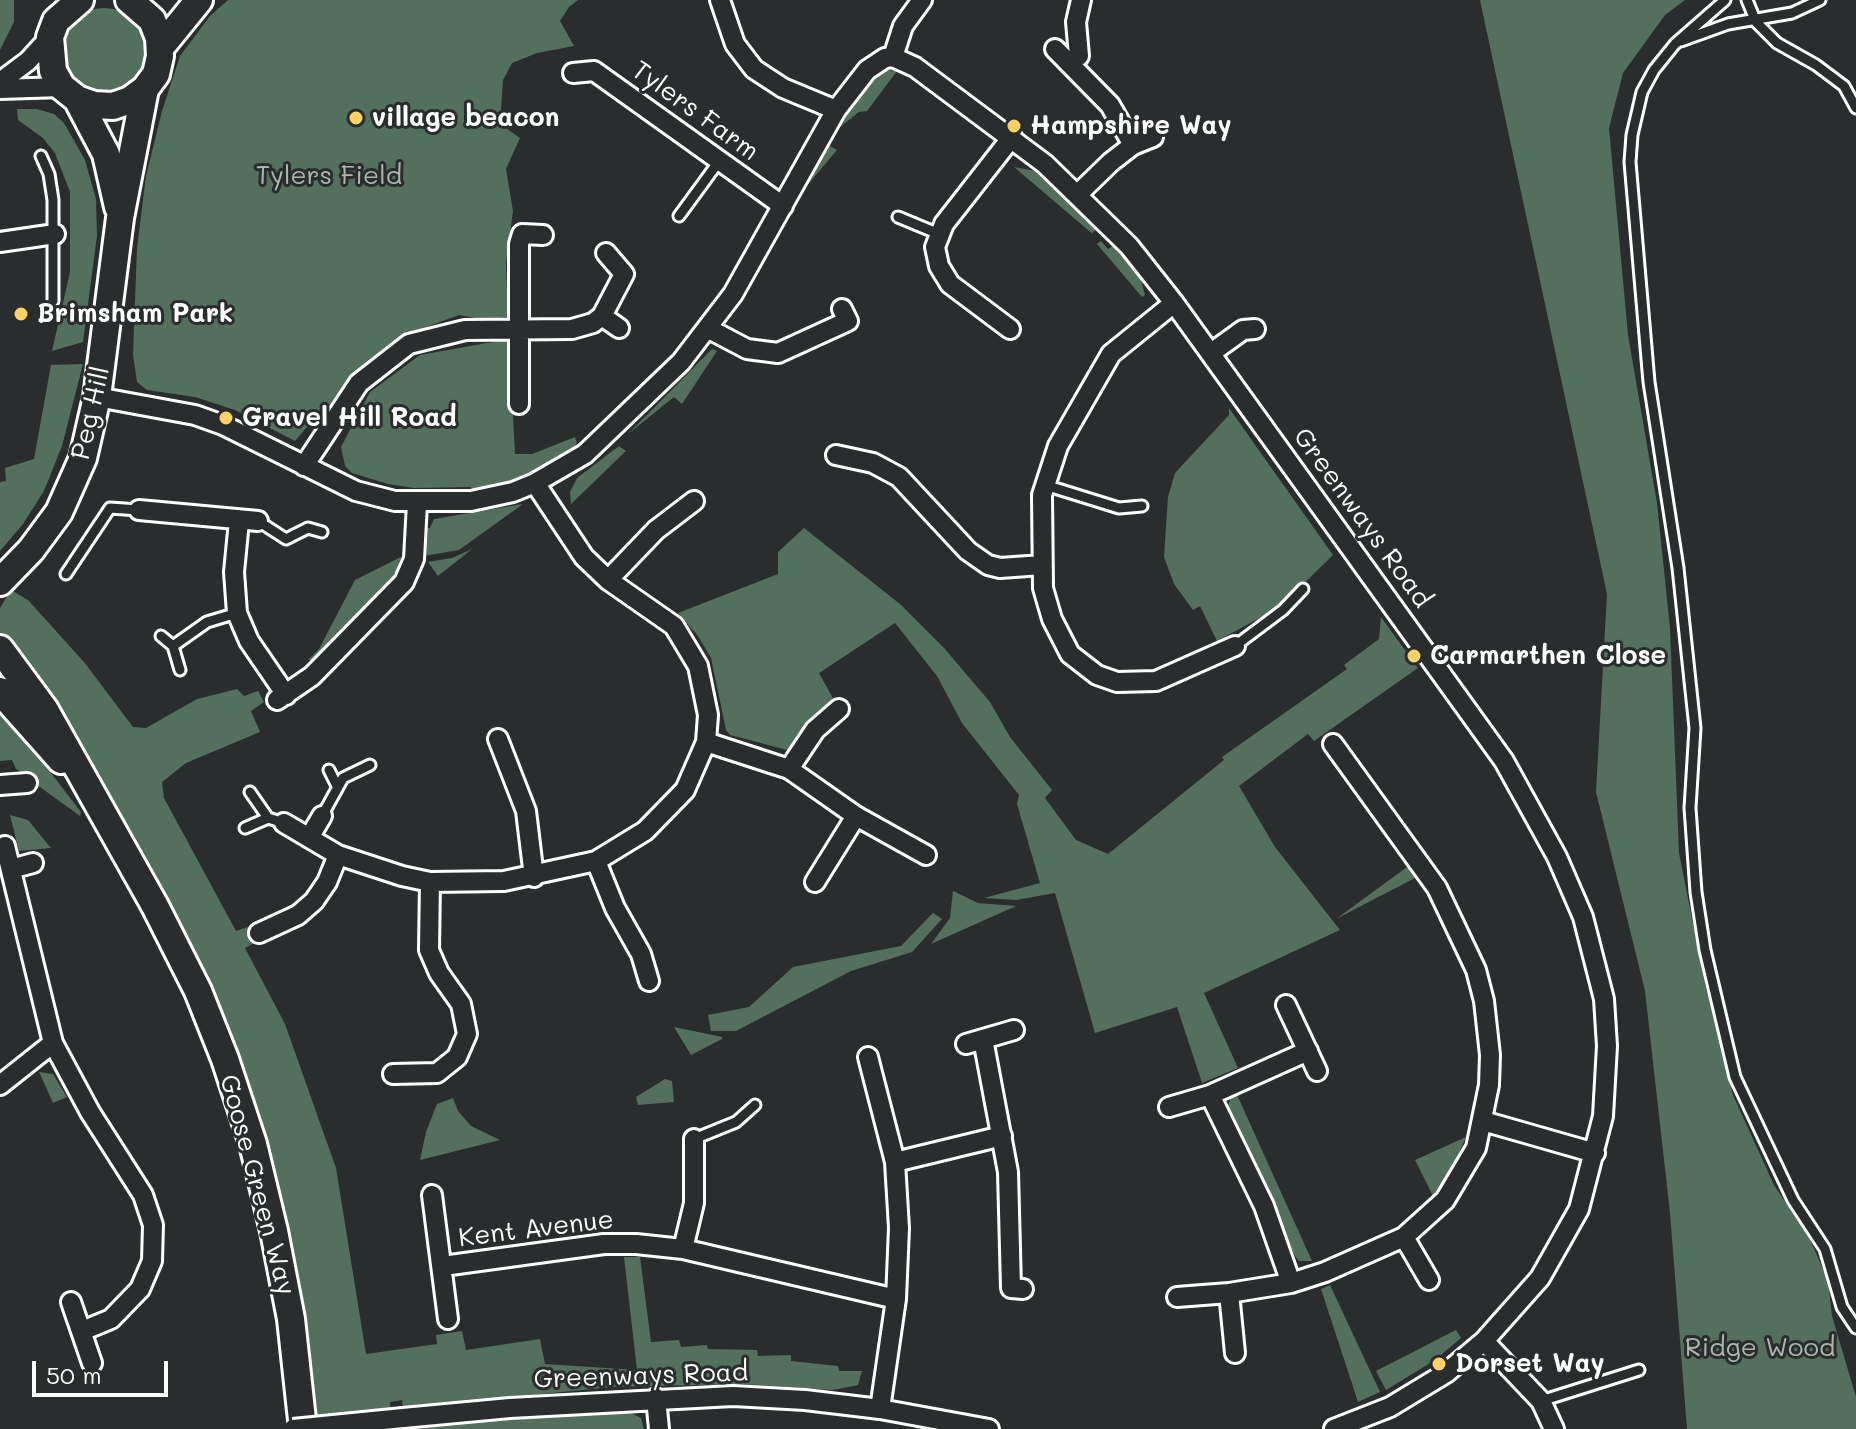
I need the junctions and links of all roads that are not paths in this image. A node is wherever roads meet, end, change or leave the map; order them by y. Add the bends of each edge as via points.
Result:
1 (52, 0) edge
2 (80, 0) edge
3 (129, 0) edge
4 (199, 0) edge
5 (720, 0) edge
6 (922, 0) edge
7 (1081, 0) edge
8 (1725, 0) edge
9 (1747, 0) edge
10 (1820, 0) edge
11 (1756, 22) junction
12 (52, 33) junction
13 (1675, 44) junction
14 (160, 48) junction
15 (1055, 49) dead end
16 (1079, 56) junction
17 (893, 57) junction
18 (573, 73) dead end
19 (0, 82) edge
20 (0, 89) edge
21 (145, 89) junction
22 (70, 93) junction
23 (1856, 108) edge
24 (836, 110) junction
25 (1012, 137) junction
26 (1153, 137) dead end
27 (1133, 145) junction
28 (41, 156) dead end
29 (720, 160) junction
30 (1078, 194) junction
31 (783, 206) junction
32 (679, 216) dead end
33 (898, 217) dead end
34 (120, 218) junction
35 (55, 234) junction
36 (939, 234) junction
37 (543, 235) dead end
38 (0, 242) edge
39 (606, 253) dead end
40 (53, 301) dead end
41 (1174, 303) junction
42 (842, 309) dead end
43 (602, 316) junction
44 (1006, 318) dead end
45 (517, 328) junction
46 (619, 328) dead end
47 (709, 329) junction
48 (1255, 329) dead end
49 (1211, 353) junction
50 (97, 397) junction
51 (519, 404) dead end
52 (836, 455) dead end
53 (304, 466) junction
54 (535, 483) junction
55 (1045, 485) junction
56 (417, 503) junction
57 (684, 503) dead end
58 (1142, 506) dead end
59 (139, 510) joint
60 (239, 521) junction
61 (258, 521) joint
62 (322, 532) dead end
63 (1042, 565) junction
64 (66, 574) dead end
65 (608, 580) junction
66 (0, 582) edge
67 (1303, 589) dead end
68 (237, 613) junction
69 (161, 636) dead end
70 (173, 646) junction
71 (1235, 646) joint
72 (0, 649) edge
73 (0, 666) edge
74 (180, 670) dead end
75 (0, 691) edge
76 (839, 709) dead end
77 (498, 739) dead end
78 (706, 742) junction
79 (1333, 744) dead end
80 (370, 765) dead end
81 (789, 769) junction
82 (329, 770) dead end
83 (83, 782) junction
84 (27, 783) dead end
85 (0, 785) edge
86 (337, 786) junction
87 (250, 792) dead end
88 (322, 816) joint
89 (856, 816) junction
90 (276, 820) junction
91 (245, 828) dead end
92 (309, 838) junction
93 (5, 846) dead end
94 (338, 855) junction
95 (926, 855) dead end
96 (596, 861) junction
97 (33, 863) dead end
98 (11, 869) junction
99 (534, 877) junction
100 (430, 882) junction
101 (815, 882) dead end
102 (259, 933) dead end
103 (649, 981) dead end
104 (1286, 1005) dead end
105 (1014, 1030) dead end
106 (53, 1043) junction
107 (1308, 1051) junction
108 (868, 1057) dead end
109 (1317, 1071) dead end
110 (393, 1074) dead end
111 (0, 1085) edge
112 (1210, 1095) junction
113 (755, 1105) dead end
114 (1169, 1107) dead end
115 (1483, 1121) junction
116 (1002, 1136) junction
117 (694, 1139) joint
118 (1595, 1153) junction
119 (895, 1162) junction
120 (432, 1195) dead end
121 (1404, 1237) junction
122 (683, 1249) junction
123 (443, 1266) junction
124 (1429, 1280) dead end
125 (1291, 1283) junction
126 (1023, 1289) dead end
127 (1229, 1293) junction
128 (1177, 1297) dead end
129 (896, 1299) junction
130 (71, 1302) dead end
131 (448, 1319) dead end
132 (1856, 1328) edge
133 (82, 1331) junction
134 (1484, 1341) junction
135 (1235, 1353) dead end
136 (92, 1363) dead end
137 (1639, 1370) dead end
138 (656, 1398) junction
139 (1541, 1401) junction
140 (880, 1409) junction
141 (293, 1429) edge
142 (303, 1429) edge
143 (659, 1429) edge
144 (989, 1429) edge
145 (1334, 1429) edge
146 (1554, 1429) edge

1 - 12 main road, Peg Hill
2 - 12 main road
3 - 14 main road via 152,20
4 - 14 main road
5 - 24 street via 735,44 754,69 775,84
6 - 17 street via 903,26
7 - 16 street via 1076,22
8 - 13 lane
9 - 11 lane
10 - 11 lane
11 - 13 lane via 1728,24
11 - 23 lane via 1777,43 1844,86
12 - 19 street
12 - 22 main road, Peg Hill via 53,71
13 - 132 lane via 1642,92 1630,162 1649,382 1678,568 1695,728 1690,808 1696,892 1735,1077 1793,1200 1825,1249 1842,1307
14 - 21 main road, Peg Hill via 156,74
15 - 16 street
16 - 27 street
17 - 24 street via 867,70
17 - 25 street, Greenways Road
18 - 29 street, Tylers Farm via 594,71
20 - 22 street
21 - 22 main road via 113,106 94,105
21 - 34 main road, Peg Hill
22 - 34 main road, Peg Hill via 106,154
24 - 31 street
25 - 30 street, Greenways Road
25 - 36 street
26 - 27 street
27 - 30 street
28 - 35 lane via 49,174
29 - 31 street, Tylers Farm
29 - 32 lane
30 - 41 street, Greenways Road
31 - 47 street
33 - 36 lane
34 - 50 main road, Peg Hill
35 - 38 street
35 - 40 lane
36 - 44 street via 936,257 943,276
37 - 45 street via 522,234 519,244
39 - 43 street via 624,274
41 - 49 street, Greenways Road
41 - 55 street via 1111,354 1065,433
42 - 47 street via 848,321 778,353 757,352
43 - 45 street via 572,329
43 - 46 street
45 - 51 street
45 - 53 street via 465,330 409,344 359,383
47 - 54 street via 638,407 594,446
48 - 49 street via 1243,330
49 - 118 street, Greenways Road via 1504,761 1557,857 1583,917 1604,999 1606,1083
50 - 53 street via 195,415
50 - 66 main road, Peg Hill via 68,495 31,550
52 - 63 street via 862,459 899,477 968,551 988,565
53 - 56 street via 356,491
54 - 56 street via 491,498
54 - 65 street via 567,535
55 - 58 lane via 1119,508
55 - 63 street
56 - 68 street via 414,559 404,582 312,676 282,697
57 - 65 street
59 - 60 street
59 - 64 lane via 110,508
60 - 61 street
60 - 68 street
61 - 62 lane via 286,539 308,528
63 - 71 street via 1043,588 1060,638 1070,654 1097,675 1117,682 1156,681
65 - 78 street via 653,608 686,644 705,690
67 - 71 lane
68 - 70 lane via 207,622
69 - 70 lane
70 - 74 lane
72 - 83 main road, Goose Green Way via 35,693
73 - 83 main road
75 - 83 main road, Goose Green Way
76 - 81 street via 815,730
77 - 99 street via 526,811
78 - 81 street
78 - 96 street via 685,790 666,812
79 - 115 street via 1354,787 1437,888 1476,970 1489,1029
80 - 86 lane
81 - 89 street
82 - 86 lane
83 - 142 main road, Goose Green Way via 155,906 225,1059 274,1231 291,1319
84 - 85 street
86 - 88 lane
87 - 90 lane
88 - 92 street
89 - 95 street
89 - 101 street
90 - 91 lane
90 - 92 street
92 - 94 street
93 - 98 street
94 - 100 street
94 - 102 street via 314,901 298,915
96 - 99 street
96 - 103 street
97 - 98 street
98 - 106 street
99 - 100 street
100 - 110 street via 429,950 461,1004 467,1022 465,1046 440,1080
104 - 107 street
105 - 116 street via 974,1042
106 - 111 street
106 - 133 street via 133,1178 153,1225 152,1261 140,1289 111,1319
107 - 109 street
107 - 112 street
108 - 119 street
112 - 114 street
112 - 125 street via 1264,1206
113 - 117 lane via 736,1122
115 - 118 street
115 - 121 street via 1462,1176 1445,1200
116 - 119 street
116 - 126 street via 1011,1288
117 - 122 street via 694,1203
118 - 134 street, Greenways Road via 1579,1209 1540,1278
119 - 129 street
120 - 123 street, Kent Avenue
121 - 124 street
121 - 125 street
122 - 123 street, Kent Avenue via 604,1244
122 - 129 street, Kent Avenue
123 - 131 street, Kent Avenue
125 - 127 street
127 - 128 street
127 - 135 street
129 - 140 street
130 - 133 street
133 - 136 street
134 - 139 street
134 - 145 street, Greenways Road via 1446,1373 1390,1407
137 - 139 lane
138 - 140 street, Greenways Road via 791,1399
138 - 141 street, Greenways Road, bridge
138 - 143 street
139 - 146 street
140 - 144 street, Greenways Road

